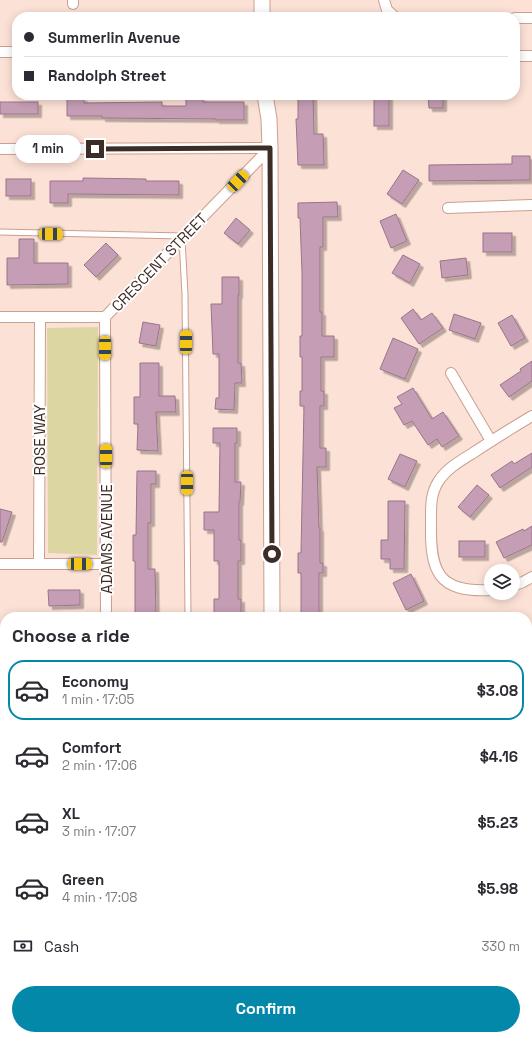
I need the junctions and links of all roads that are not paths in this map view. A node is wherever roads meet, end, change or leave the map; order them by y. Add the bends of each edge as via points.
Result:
1 (262, 0) edge
2 (384, 0) edge
3 (262, 12) edge
4 (389, 12) edge
5 (520, 18) edge
6 (532, 18) edge
7 (0, 52) edge
8 (12, 52) edge
9 (520, 56) edge
10 (532, 56) edge
11 (266, 100) edge
12 (270, 148) junction
13 (0, 149) edge
14 (532, 205) edge
15 (448, 208) dead end
16 (0, 232) edge
17 (183, 237) junction
18 (0, 316) edge
19 (40, 317) junction
20 (105, 317) junction
21 (450, 373) dead end
22 (532, 416) edge
23 (491, 441) junction
24 (0, 564) edge
25 (39, 564) junction
26 (106, 564) junction
27 (532, 577) edge
28 (520, 583) edge
29 (484, 591) edge
30 (106, 612) edge
31 (188, 612) edge
32 (272, 612) edge

1 - 3 street
2 - 4 street
5 - 6 street
7 - 8 street
9 - 10 street
11 - 12 street
12 - 13 street
12 - 17 street, CRESCENT STREET
12 - 32 street
14 - 15 street
16 - 17 lane
17 - 20 street, CRESCENT STREET
17 - 31 lane
18 - 19 street, CRESCENT STREET
19 - 20 street, CRESCENT STREET
19 - 25 street, ROSE WAY
20 - 26 street, ADAMS AVENUE
21 - 23 street
22 - 23 street
23 - 29 street via 449,469 438,482 432,497 430,539 433,560 439,575 453,587
24 - 25 street
25 - 26 street
26 - 30 street, ADAMS AVENUE
27 - 28 street

